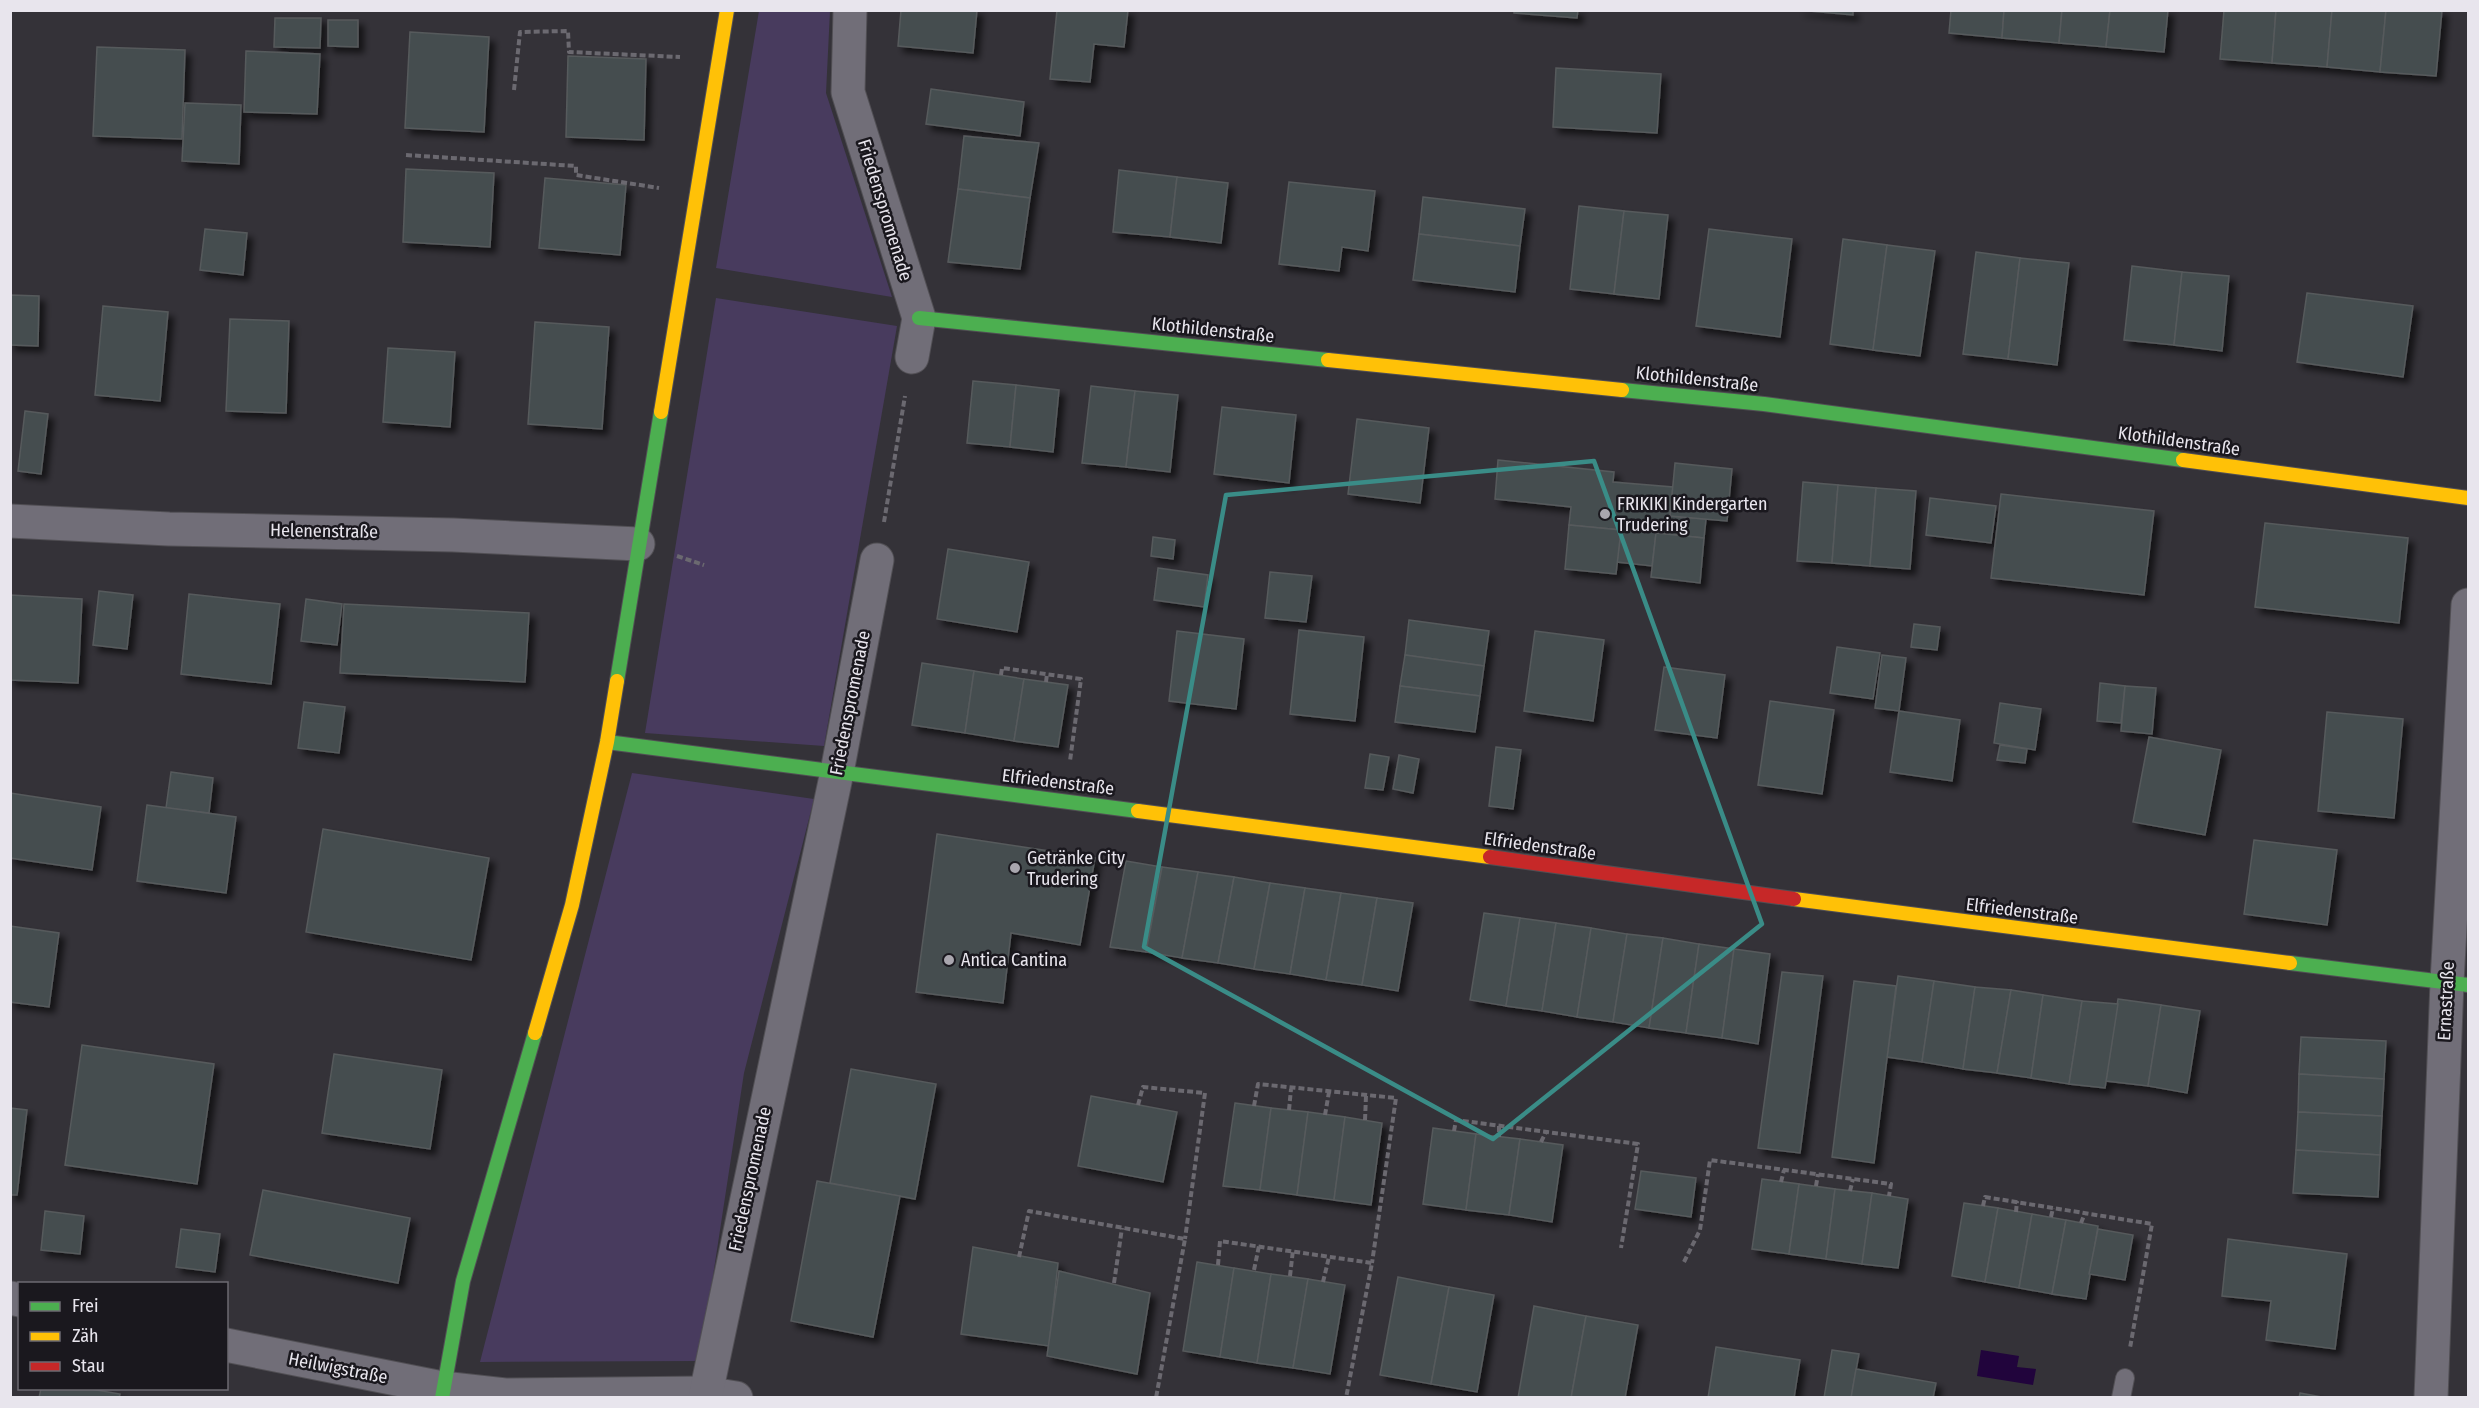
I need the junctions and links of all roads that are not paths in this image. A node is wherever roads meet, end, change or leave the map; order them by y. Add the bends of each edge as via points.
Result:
1 (727, 10) edge
2 (850, 10) edge
3 (919, 318) junction
4 (912, 357) road end
5 (2469, 498) edge
6 (10, 521) edge
7 (638, 544) junction
8 (877, 560) road end
9 (2469, 605) edge
10 (607, 742) junction
11 (837, 772) junction
12 (2458, 983) edge
13 (228, 1345) edge
14 (2125, 1378) road end
15 (442, 1393) edge
16 (715, 1396) edge
17 (2121, 1398) edge
18 (2431, 1398) edge

1 - 7 street
2 - 3 street, Friedenspromenade via 848,92
3 - 4 street, Friedenspromenade
3 - 5 street, Klothildenstraße via 1764,404
6 - 7 street, Helenenstraße
7 - 10 street
8 - 11 street, Friedenspromenade
9 - 12 street, Ernastraße
10 - 11 street, Elfriedenstraße
10 - 15 street via 572,905 464,1281
11 - 12 street, Elfriedenstraße via 1848,907
11 - 16 street, Friedenspromenade
12 - 18 street, Ernastraße
13 - 15 street, Heilwigstraße
14 - 17 lane
15 - 16 street, Heilwigstraße

